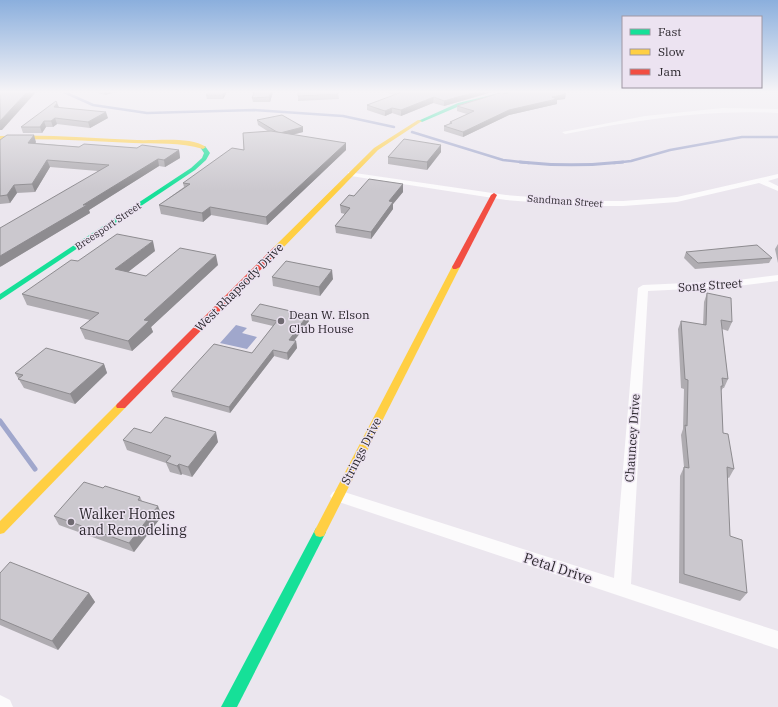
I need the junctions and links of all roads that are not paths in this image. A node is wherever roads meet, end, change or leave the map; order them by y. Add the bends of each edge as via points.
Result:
1 (411, 125) edge
2 (602, 125) edge
3 (565, 132) dead end
4 (0, 138) edge
5 (351, 174) junction
6 (778, 176) edge
7 (760, 180) junction
8 (778, 189) edge
9 (494, 195) junction
10 (778, 278) edge
11 (643, 288) joint
12 (0, 298) edge
13 (338, 496) junction
14 (0, 529) edge
15 (622, 589) junction
16 (778, 640) edge
17 (0, 706) edge
18 (3, 707) edge
19 (229, 707) edge

1 - 5 street, West Rhapsody Drive via 376,148
2 - 3 street
4 - 12 street, Breesport Street via 51,136 191,142 205,148 207,153 193,169
5 - 9 street, Sandman Street
5 - 14 street, West Rhapsody Drive
6 - 7 street, Sandman Street
7 - 8 street
7 - 9 street, Sandman Street via 687,198 637,203 573,203
9 - 13 street, Strings Drive
10 - 11 street, Song Street via 730,284
11 - 15 street, Chauncey Drive
13 - 15 street, Petal Drive
13 - 19 street, Strings Drive
15 - 16 street, Petal Drive
17 - 18 street

